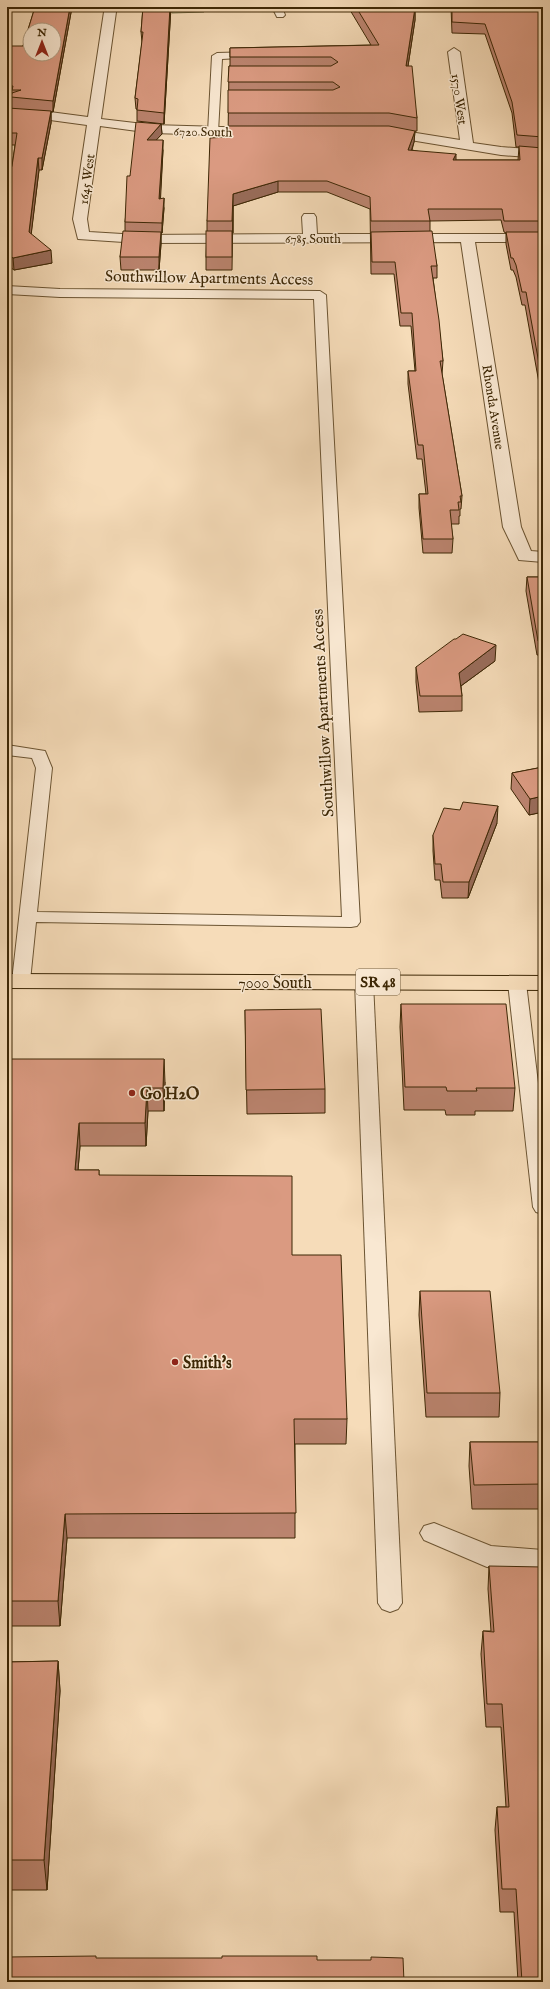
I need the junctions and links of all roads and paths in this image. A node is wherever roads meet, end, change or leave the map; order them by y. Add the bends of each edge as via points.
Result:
1 (110, 12) dead end
2 (454, 52) dead end
3 (265, 55) edge
4 (7, 114) edge
5 (94, 121) junction
6 (213, 132) junction
7 (268, 132) edge
8 (369, 132) edge
9 (467, 145) junction
10 (543, 154) edge
11 (308, 217) dead end
12 (83, 236) joint
13 (310, 238) junction
14 (468, 238) junction
15 (543, 238) edge
16 (7, 290) edge
17 (543, 557) edge
18 (7, 750) edge
19 (28, 918) junction
20 (14, 981) edge
21 (364, 982) junction
22 (517, 983) junction
23 (543, 983) edge
24 (543, 1207) edge
25 (434, 1533) dead end
26 (543, 1561) edge
27 (390, 1603) dead end

1 - 5 street, 1645 West
2 - 9 street, 1570 West
3 - 6 lane via 220,55 216,58 219,74 218,99
4 - 5 street, 6720 South
5 - 6 street, 6720 South via 152,129
5 - 12 street, 1645 West via 80,219
6 - 7 street, 6720 South
8 - 9 street via 408,135
9 - 10 street
11 - 13 street
12 - 13 street, 6785 South via 139,239
13 - 14 street, 6785 South
14 - 15 street, 6785 South
14 - 17 street, Rhonda Avenue via 512,527 525,556
16 - 19 lane, Southwillow Apartments Access via 60,294 320,295 351,922
18 - 19 lane via 38,754 44,768
19 - 20 lane
20 - 21 main road, 7000 South / SR 48
21 - 22 main road, 7000 South / SR 48
21 - 27 lane
22 - 23 main road, 7000 South / SR 48
22 - 24 lane
25 - 26 street via 487,1556

